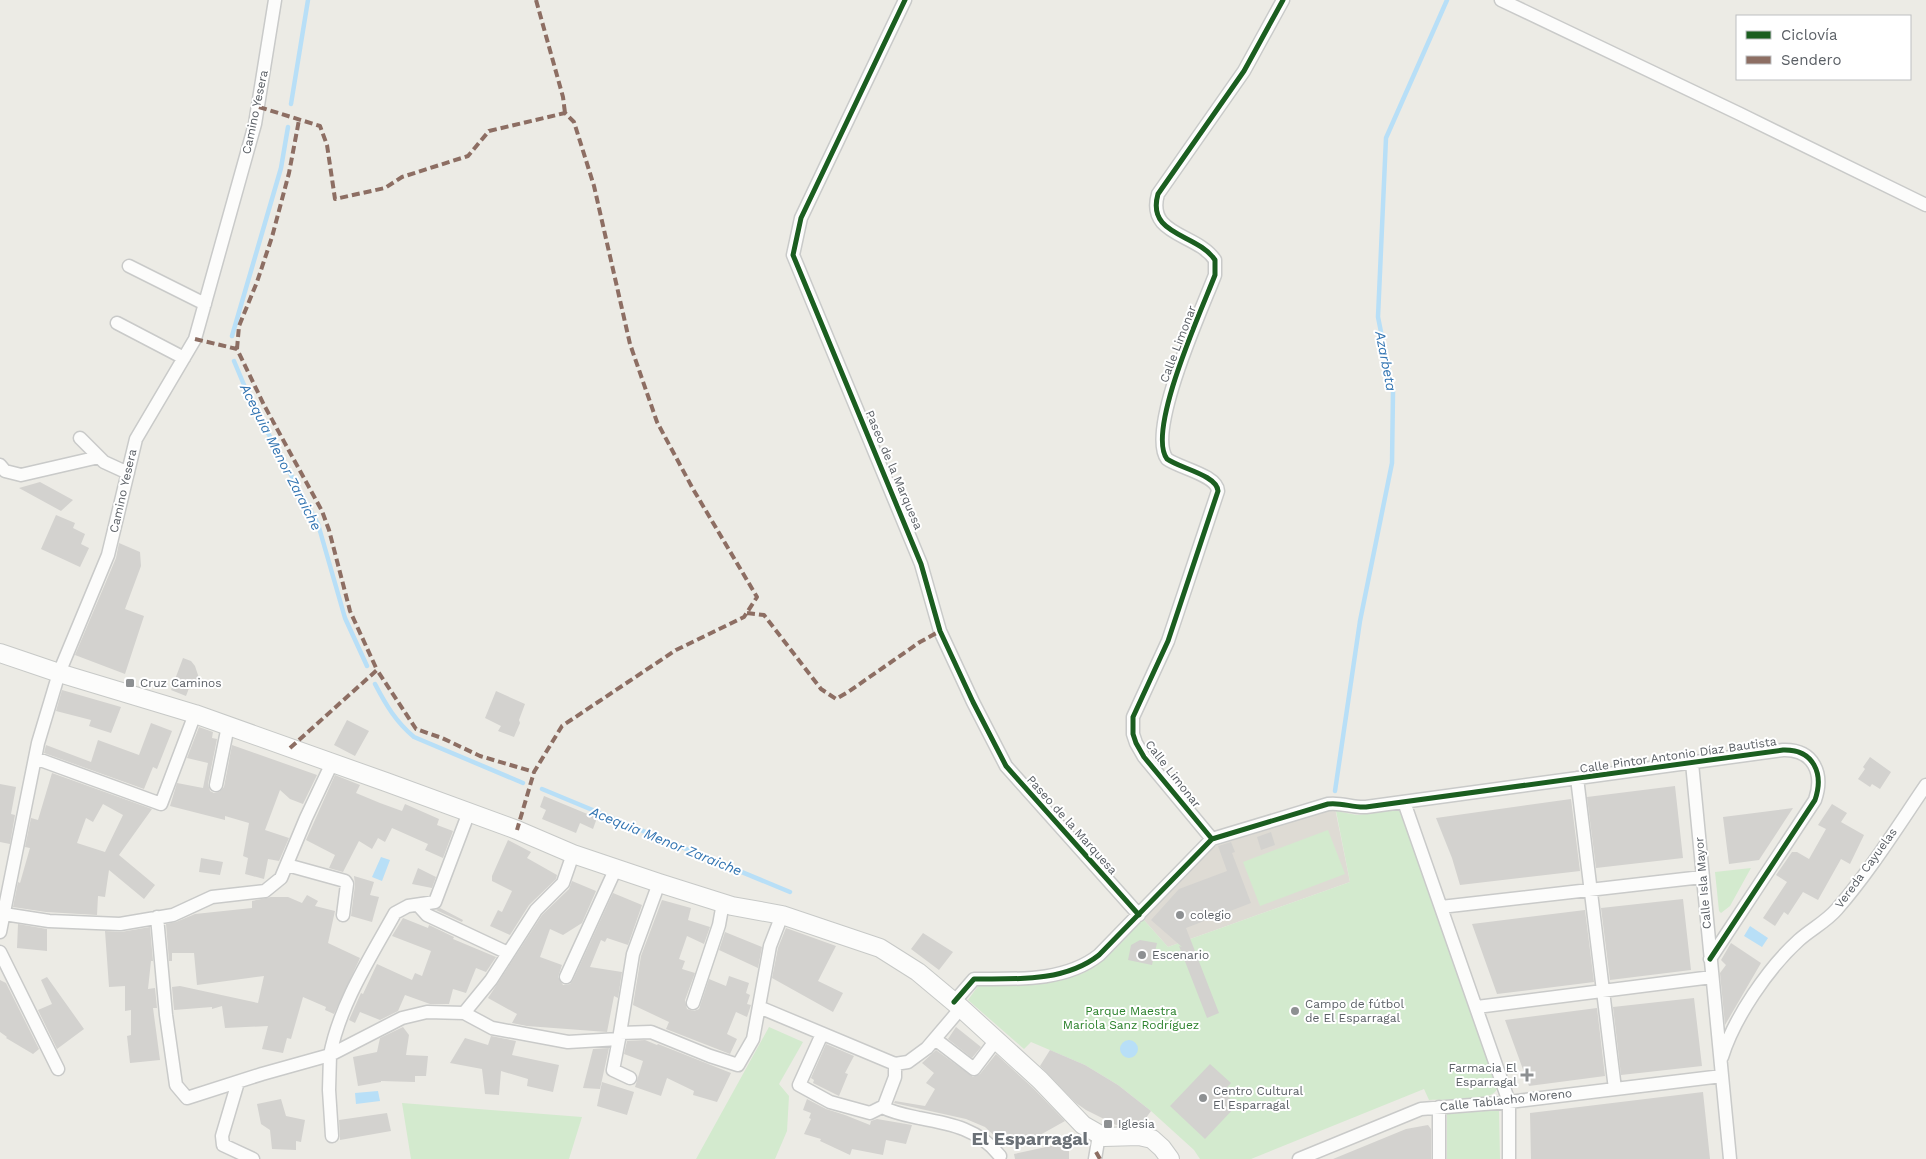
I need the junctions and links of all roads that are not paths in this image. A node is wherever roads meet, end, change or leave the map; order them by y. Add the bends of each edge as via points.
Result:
1 (275, 0) edge
2 (905, 0) edge
3 (1283, 0) edge
4 (1502, 0) edge
5 (1926, 205) edge
6 (129, 266) dead end
7 (205, 304) junction
8 (117, 323) dead end
9 (184, 358) junction
10 (80, 438) dead end
11 (98, 456) junction
12 (0, 465) edge
13 (128, 473) junction
14 (0, 653) edge
15 (59, 673) junction
16 (195, 714) junction
17 (228, 726) junction
18 (35, 758) junction
19 (332, 763) junction
20 (1692, 763) junction
21 (1577, 778) junction
22 (216, 785) dead end
23 (1926, 785) edge
24 (1404, 802) junction
25 (469, 812) junction
26 (1212, 839) junction
27 (573, 854) junction
28 (287, 864) junction
29 (616, 868) junction
30 (1702, 876) junction
31 (659, 883) junction
32 (1591, 890) junction
33 (723, 903) junction
34 (418, 905) junction
35 (1441, 908) junction
36 (4, 914) junction
37 (343, 914) dead end
38 (1139, 914) junction
39 (782, 915) junction
40 (156, 918) junction
41 (0, 932) edge
42 (0, 952) edge
43 (508, 953) junction
44 (1710, 959) junction
45 (566, 977) dead end
46 (1712, 978) junction
47 (1603, 990) junction
48 (693, 1003) dead end
49 (957, 1005) junction
50 (759, 1006) junction
51 (1477, 1007) junction
52 (464, 1013) junction
53 (822, 1034) junction
54 (620, 1036) junction
55 (935, 1039) junction
56 (996, 1040) junction
57 (330, 1055) junction
58 (1720, 1062) junction
59 (895, 1064) junction
60 (58, 1068) dead end
61 (1722, 1076) junction
62 (630, 1078) dead end
63 (238, 1082) junction
64 (1615, 1089) junction
65 (1510, 1102) junction
66 (882, 1107) junction
67 (1439, 1107) junction
68 (332, 1136) dead end
69 (1097, 1151) edge
70 (1000, 1156) dead end
71 (253, 1159) edge
72 (1170, 1159) edge
73 (1299, 1159) edge
74 (1439, 1159) edge
75 (1509, 1159) edge
76 (1730, 1159) edge

1 - 7 street, Camino Yesera via 255,124
2 - 38 street, Paseo de la Marquesa via 800,218 793,255 922,564 940,631 1006,766
3 - 26 street, Calle Limonar via 1244,71 1158,194 1155,203 1161,222 1215,260 1215,275 1169,397 1161,441 1167,459 1211,480 1218,491 1168,641 1136,708 1132,724 1136,743 1144,757
4 - 5 street
6 - 7 street
7 - 9 street, Camino Yesera via 195,339
8 - 9 street
9 - 13 street, Camino Yesera via 136,439
10 - 11 street
11 - 12 street via 22,475 5,471
11 - 13 street
13 - 15 street, Camino Yesera via 108,554
14 - 15 main road
15 - 16 main road
15 - 18 street, Camino Yesera
16 - 17 main road
16 - 18 street via 161,804
17 - 19 main road
17 - 22 street
18 - 36 street, Camino Yesera
19 - 25 main road
19 - 28 street
20 - 21 street, Calle Pintor Antonio Díaz Bautista
20 - 30 street, Calle Isla Mayor
20 - 44 street, Calle Pintor Antonio Díaz Bautista via 1793,750 1811,760 1818,782 1815,800
21 - 24 street, Calle Pintor Antonio Díaz Bautista
21 - 32 street
23 - 58 street, Vereda Cayuelas via 1837,909 1798,941 1765,980 1732,1032
24 - 26 street via 1358,808 1333,804
24 - 35 street
25 - 27 main road
25 - 34 street via 435,902
26 - 38 street
27 - 29 main road
27 - 43 street via 563,883 536,910
28 - 37 street via 345,880
28 - 40 street via 281,878 265,891 212,897 173,915
29 - 31 main road
29 - 45 street
30 - 32 street
30 - 44 street, Calle Isla Mayor
31 - 33 main road
31 - 54 street via 633,954
32 - 35 street
32 - 47 street
33 - 39 main road
33 - 48 street
34 - 43 street via 426,915
34 - 57 street via 395,913 351,994 334,1033
35 - 51 street
36 - 40 street via 49,921 120,924
36 - 41 street, Camino Yesera
38 - 49 street via 1099,956 1080,968 1040,977 974,979
39 - 49 main road via 880,948 918,972
39 - 50 street via 770,946
40 - 63 street via 176,1085 187,1098
42 - 60 street
43 - 52 street
44 - 46 street, Calle Isla Mayor
46 - 47 street
46 - 58 street, Calle Isla Mayor
47 - 51 street
47 - 64 street
49 - 55 street
49 - 56 main road
50 - 53 street
50 - 54 street via 753,1040 738,1065 650,1032
51 - 65 street
52 - 54 street via 492,1028 568,1042
52 - 57 street via 427,1012 402,1018
53 - 59 street
53 - 66 street via 799,1085 830,1102 870,1113
54 - 62 street via 613,1070
55 - 56 street via 974,1069
55 - 59 street via 908,1062
56 - 69 main road via 1076,1119
57 - 63 street
57 - 68 street
58 - 61 street, Vereda Cayuelas
59 - 66 street via 895,1077
61 - 64 street, Calle Tablacho Moreno
61 - 76 street, Vereda Cayuelas
63 - 71 street via 222,1136 223,1145
64 - 65 street, Calle Tablacho Moreno
65 - 67 street, Calle Tablacho Moreno
65 - 75 street
66 - 70 street via 892,1113 956,1126 979,1136
67 - 73 street, Calle Tablacho Moreno via 1421,1109
67 - 74 street
69 - 72 main road via 1109,1137 1145,1136 1158,1143

